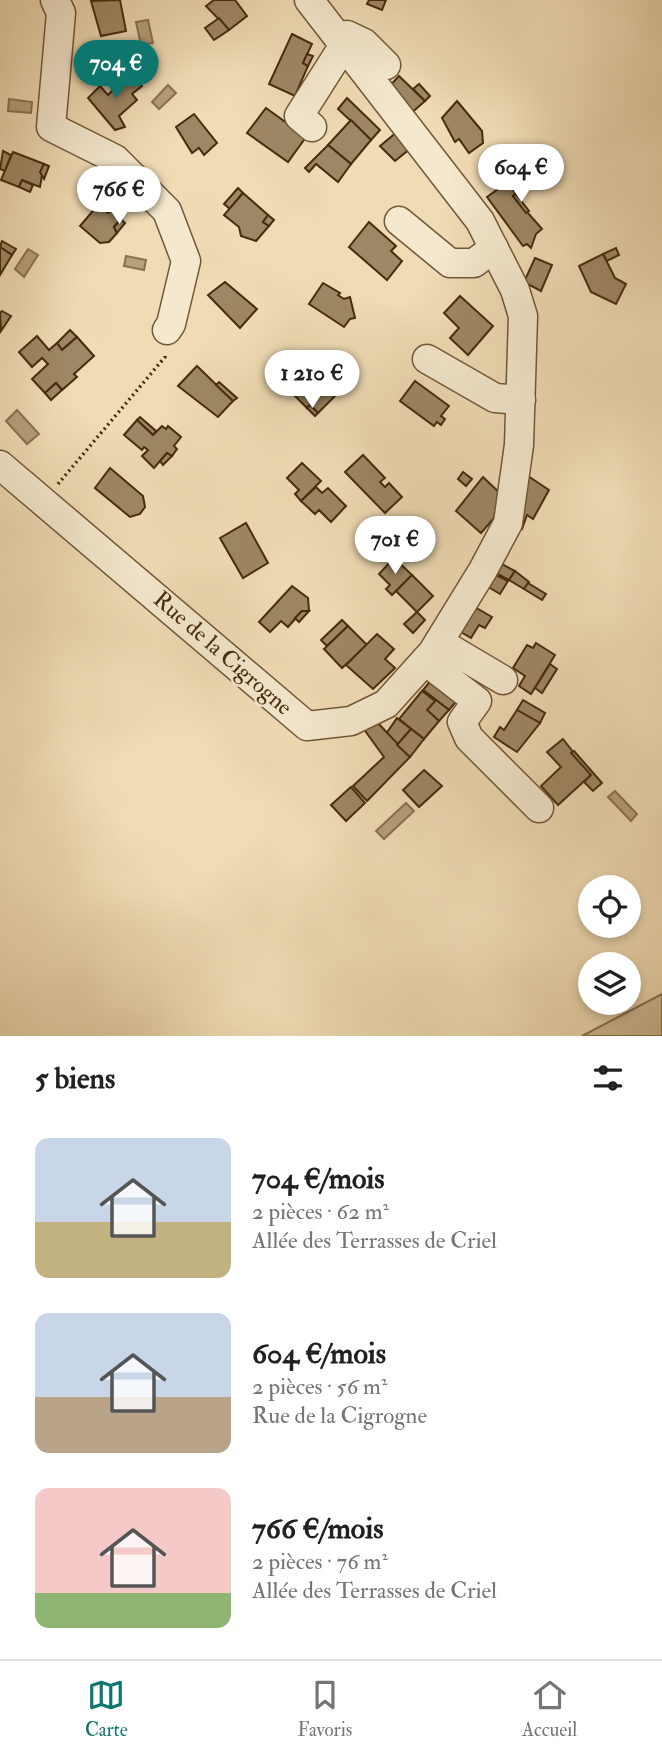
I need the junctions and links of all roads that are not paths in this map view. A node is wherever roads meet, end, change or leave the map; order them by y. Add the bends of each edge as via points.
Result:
1 (55, 0) edge
2 (309, 0) edge
3 (338, 45) junction
4 (386, 65) dead end
5 (359, 86) dead end
6 (312, 127) dead end
7 (399, 221) dead end
8 (494, 247) junction
9 (167, 330) road end
10 (427, 359) dead end
11 (521, 400) junction
12 (0, 465) edge
13 (432, 651) junction
14 (503, 680) dead end
15 (539, 808) dead end

1 - 9 street via 61,13 51,127 115,159 167,211 186,261
2 - 3 street, Rue de la Cigrogne
3 - 4 street via 356,38
3 - 5 street
3 - 6 street via 299,116
3 - 8 street, Rue de la Cigrogne via 480,221
7 - 8 street via 450,262 474,263
8 - 11 street, Rue de la Cigrogne via 523,316
10 - 11 street via 495,398
11 - 13 street, Rue de la Cigrogne via 508,523
12 - 13 street, Rue de la Cigrogne via 307,726 351,721 386,704
13 - 14 street
13 - 15 street via 477,701 462,722 469,738

